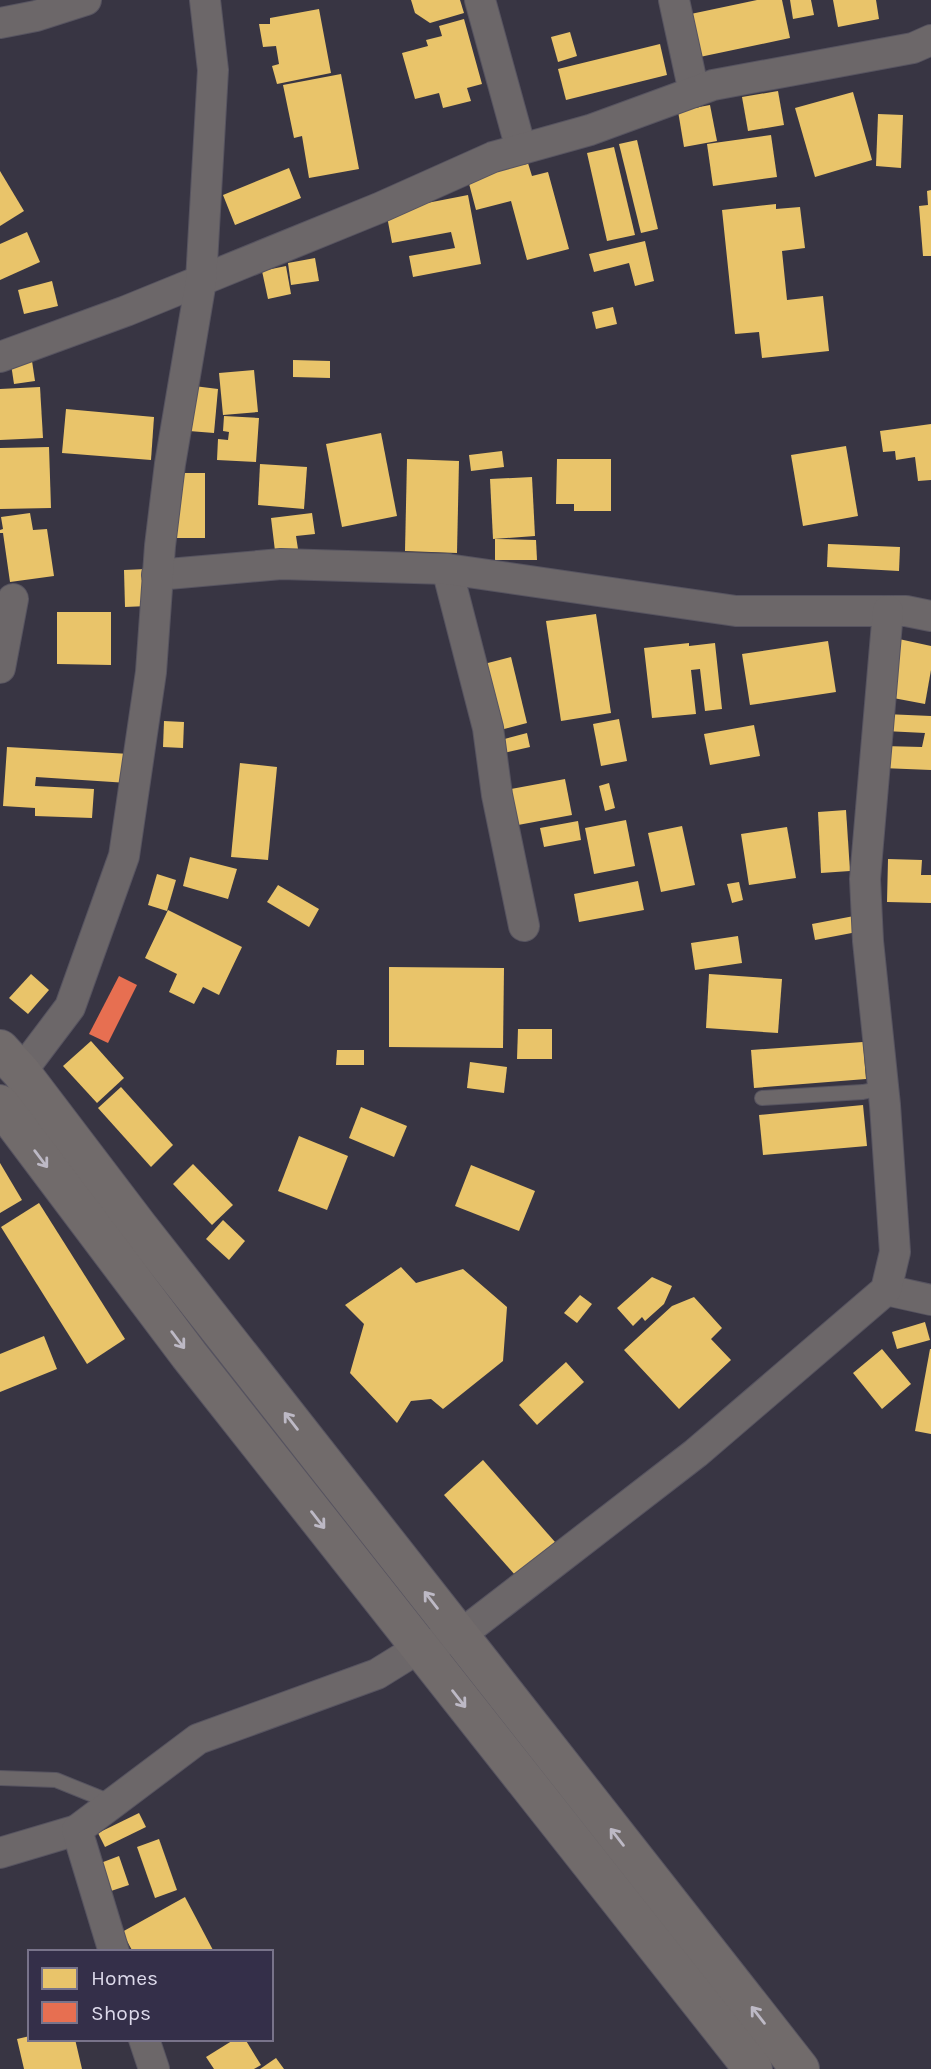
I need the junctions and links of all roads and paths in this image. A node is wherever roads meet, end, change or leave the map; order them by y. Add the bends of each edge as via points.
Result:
1 (86, 0) edge
2 (205, 0) edge
3 (480, 0) edge
4 (674, 0) edge
5 (0, 23) edge
6 (931, 40) edge
7 (694, 92) junction
8 (521, 149) junction
9 (201, 281) junction
10 (0, 357) edge
11 (447, 569) junction
12 (157, 575) junction
13 (13, 599) dead end
14 (888, 611) junction
15 (931, 616) edge
16 (0, 668) edge
17 (524, 926) dead end
18 (10, 1061) edge
19 (883, 1088) junction
20 (762, 1098) dead end
21 (0, 1104) edge
22 (886, 1290) junction
23 (931, 1300) edge
24 (459, 1636) junction
25 (419, 1648) junction
26 (0, 1778) edge
27 (113, 1803) junction
28 (77, 1830) junction
29 (0, 1853) edge
30 (113, 1950) edge
31 (145, 2041) edge
32 (154, 2069) edge
33 (753, 2069) edge
34 (800, 2069) edge

1 - 5 street
2 - 9 street via 214,70
3 - 8 street
4 - 7 street
6 - 7 street via 913,48
7 - 8 street via 590,130
8 - 9 street via 492,157
9 - 10 street
9 - 12 street via 170,464
11 - 12 street via 281,564
11 - 14 street via 736,611
11 - 17 street via 488,728
12 - 18 street via 151,672 124,856 70,1007
13 - 16 street
14 - 15 street
14 - 19 street via 865,879
24 -> 18 main road
19 - 20 lane
19 - 22 street via 895,1252
21 -> 25 main road
22 - 23 street
22 - 24 street via 696,1453
24 - 25 street
34 -> 24 main road
25 - 27 street via 377,1674 198,1739
25 -> 33 main road
26 - 27 lane via 56,1780
27 - 28 street
28 - 29 street
28 - 30 street
31 - 32 street

